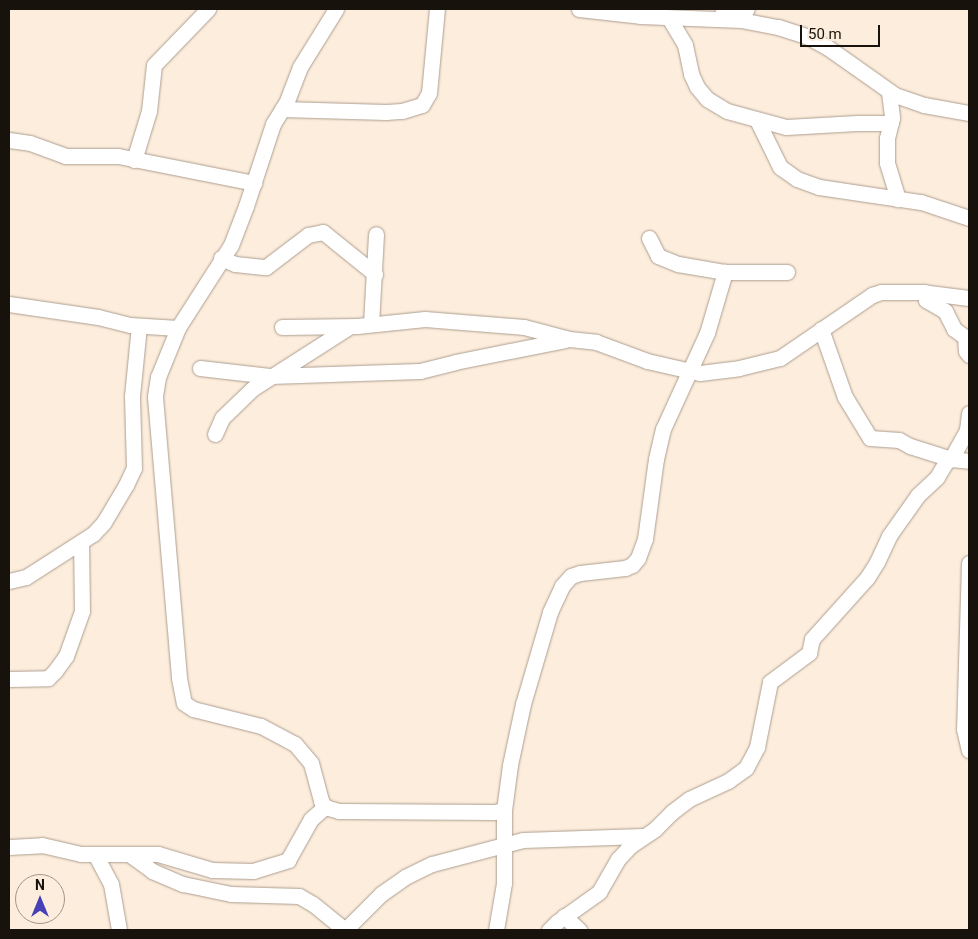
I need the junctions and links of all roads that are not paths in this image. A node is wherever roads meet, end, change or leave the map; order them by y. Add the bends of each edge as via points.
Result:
1 (208, 9) edge
2 (336, 9) edge
3 (437, 9) edge
4 (579, 9) edge
5 (747, 9) edge
6 (669, 18) junction
7 (697, 20) junction
8 (889, 92) junction
9 (282, 109) junction
10 (969, 113) edge
11 (758, 122) junction
12 (891, 123) junction
13 (9, 140) edge
14 (134, 160) junction
15 (254, 184) junction
16 (898, 199) junction
17 (969, 218) edge
18 (376, 234) dead end
19 (649, 238) dead end
20 (221, 258) junction
21 (725, 272) junction
22 (787, 272) dead end
23 (375, 274) junction
24 (925, 292) junction
25 (969, 298) edge
26 (9, 304) edge
27 (371, 324) junction
28 (139, 326) junction
29 (350, 326) junction
30 (282, 327) dead end
31 (178, 328) junction
32 (822, 329) junction
33 (569, 339) junction
34 (969, 355) edge
35 (200, 368) dead end
36 (689, 372) junction
37 (270, 376) junction
38 (969, 412) edge
39 (215, 434) dead end
40 (951, 459) junction
41 (969, 461) edge
42 (81, 542) junction
43 (969, 563) edge
44 (12, 582) edge
45 (9, 679) edge
46 (969, 750) edge
47 (325, 808) junction
48 (504, 809) junction
49 (644, 836) junction
50 (504, 844) junction
51 (9, 847) edge
52 (95, 854) junction
53 (129, 854) junction
54 (564, 916) junction
55 (119, 930) edge
56 (345, 930) edge
57 (496, 930) edge
58 (549, 930) edge
59 (579, 930) edge

1 - 14 street via 154,64 149,111
2 - 9 street via 300,67
3 - 9 street via 429,93 422,105 386,112
4 - 6 street
5 - 7 street
6 - 7 street
6 - 11 street via 685,45 691,74 700,92 727,111
7 - 8 street via 761,23 806,36 835,52
8 - 10 street via 912,102
8 - 12 street
9 - 15 street via 267,140
11 - 12 street via 786,128 857,122
11 - 16 street via 780,167 797,179 819,187
12 - 16 street via 887,163
13 - 14 street via 30,143 65,156 108,155
14 - 15 street
15 - 20 street via 230,245
16 - 17 street via 921,202
18 - 23 street
19 - 21 street via 655,252 663,259
20 - 23 street via 235,264 266,267 308,235 323,232
20 - 31 street
21 - 22 street
21 - 36 street via 707,333
23 - 27 street
24 - 25 street
24 - 32 street via 881,292
24 - 34 street via 926,300 945,311 954,329 965,337
26 - 28 street
27 - 29 street
27 - 33 street via 424,319 459,320 524,327
28 - 31 street
28 - 42 street via 132,396 134,470 104,522
29 - 30 street
29 - 37 street
31 - 47 street via 158,377 155,397 179,678 184,703 193,709 261,726 295,744 311,763
32 - 36 street via 780,358 739,368
32 - 40 street via 845,397 869,436 900,440
33 - 36 street via 596,342
33 - 37 street via 420,371
35 - 37 street
36 - 48 street via 663,429 647,529 638,558 625,568 580,572 571,576 562,586 550,612 523,704
37 - 39 street via 233,406 222,418
38 - 40 street via 968,430
40 - 41 street
40 - 49 street via 918,495 889,536 867,578 812,639 810,653 768,684 750,764 735,777 689,799
42 - 44 street
42 - 45 street via 82,611 66,656 50,677
43 - 46 street via 964,728
47 - 48 street via 339,811 494,812
47 - 53 street via 311,819 288,860 269,868 223,872 162,855
48 - 50 street
49 - 50 street via 531,839
49 - 54 street via 621,854 598,892
50 - 56 street via 432,864 405,877 381,894
50 - 57 street via 504,883
51 - 52 street via 42,845 61,851
52 - 53 street
52 - 55 street via 111,884
53 - 56 street via 152,871 183,884 230,894 303,897
54 - 58 street
54 - 59 street

